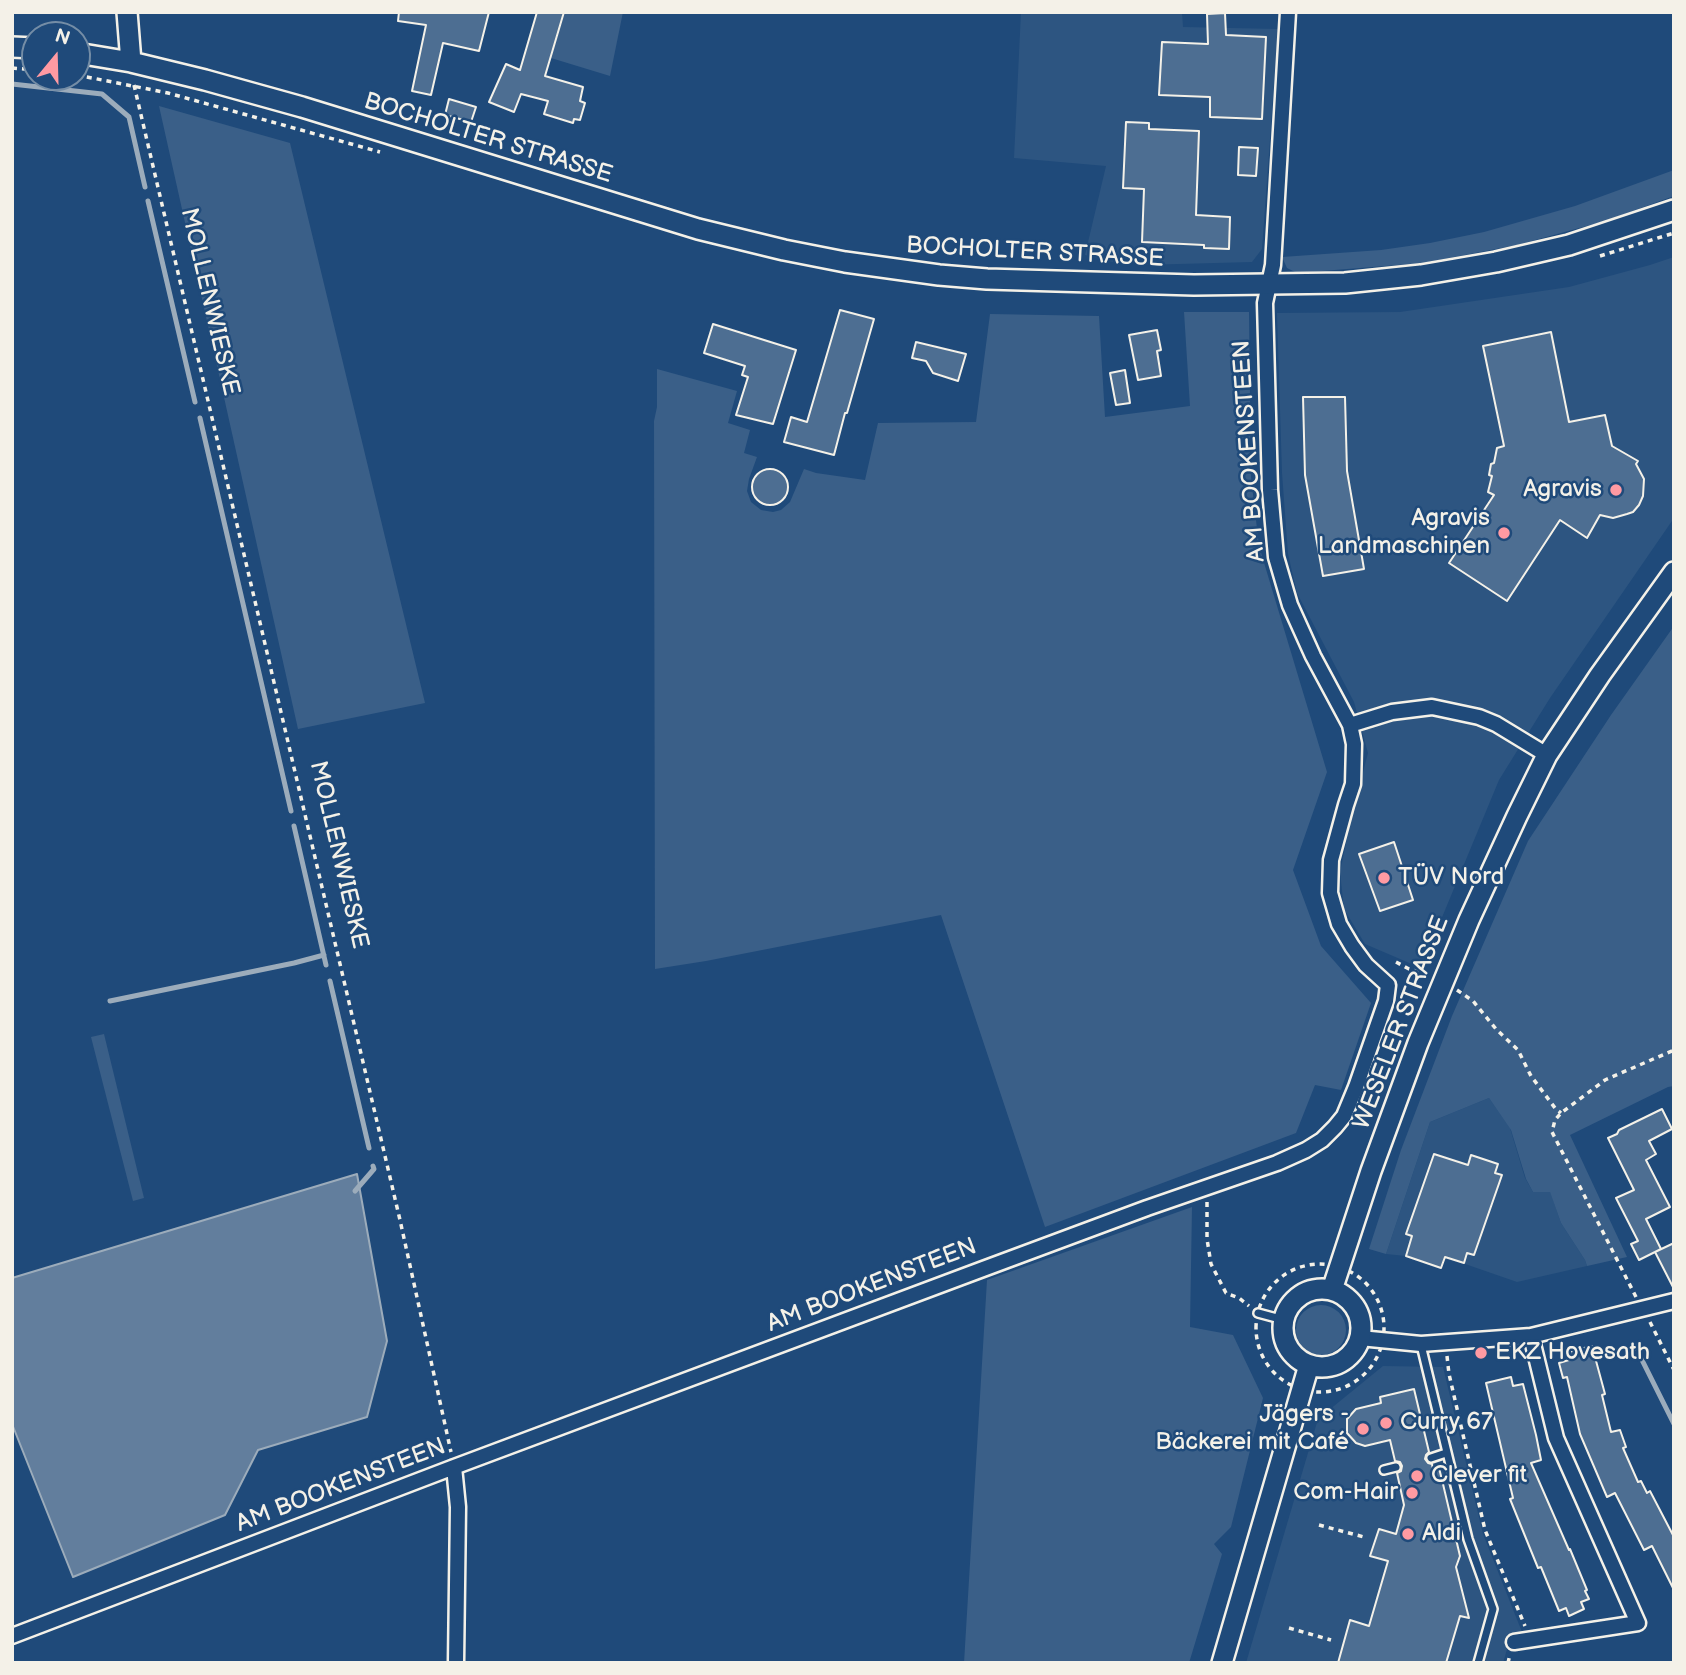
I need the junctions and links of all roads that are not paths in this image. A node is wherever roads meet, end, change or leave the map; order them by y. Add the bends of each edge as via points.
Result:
1 (127, 12) edge
2 (1288, 12) edge
3 (91, 55) edge
4 (131, 62) junction
5 (1674, 209) edge
6 (1268, 285) junction
7 (1674, 572) edge
8 (1350, 725) junction
9 (1547, 755) junction
10 (1332, 1290) junction
11 (1674, 1301) edge
12 (1258, 1313) road end
13 (1284, 1320) junction
14 (1531, 1336) junction
15 (1360, 1338) junction
16 (1421, 1344) junction
17 (1309, 1365) junction
18 (1446, 1453) junction
19 (1431, 1458) dead end
20 (454, 1467) junction
21 (1396, 1467) dead end
22 (1384, 1470) dead end
23 (12, 1636) edge
24 (1514, 1642) dead end
25 (456, 1663) edge
26 (1222, 1663) edge
27 (1478, 1663) edge

1 - 4 main road
2 - 6 street, AM BOOKENSTEEN via 1273,265
3 - 4 main road, BOCHOLTER STRASSE
4 - 6 main road, BOCHOLTER STRASSE via 302,107 698,229 808,255 987,279
5 - 6 main road, BOCHOLTER STRASSE via 1569,245 1496,262 1387,279
6 - 8 street, AM BOOKENSTEEN via 1264,322 1276,558 1290,605
7 - 9 main road, WESELER STRASSE
8 - 9 street via 1392,712 1432,707 1479,717
8 - 20 street, AM BOOKENSTEEN via 1353,783 1331,860 1330,893 1339,924 1352,946 1388,985 1344,1116 1322,1140 1277,1163
9 - 10 main road, WESELER STRASSE via 1443,980
10 - 13 main road via 1297,1297
10 - 15 main road via 1353,1303 1362,1326
11 - 14 street
12 - 13 lane
13 - 17 main road via 1290,1351
14 - 16 street
14 - 24 street via 1556,1438 1638,1623
15 - 16 street
15 - 17 main road via 1355,1350 1335,1365
16 - 18 lane
17 - 26 main road
18 - 19 lane
18 - 27 lane via 1468,1539 1493,1609
20 - 23 street, AM BOOKENSTEEN
20 - 25 street via 458,1507
21 - 22 lane

